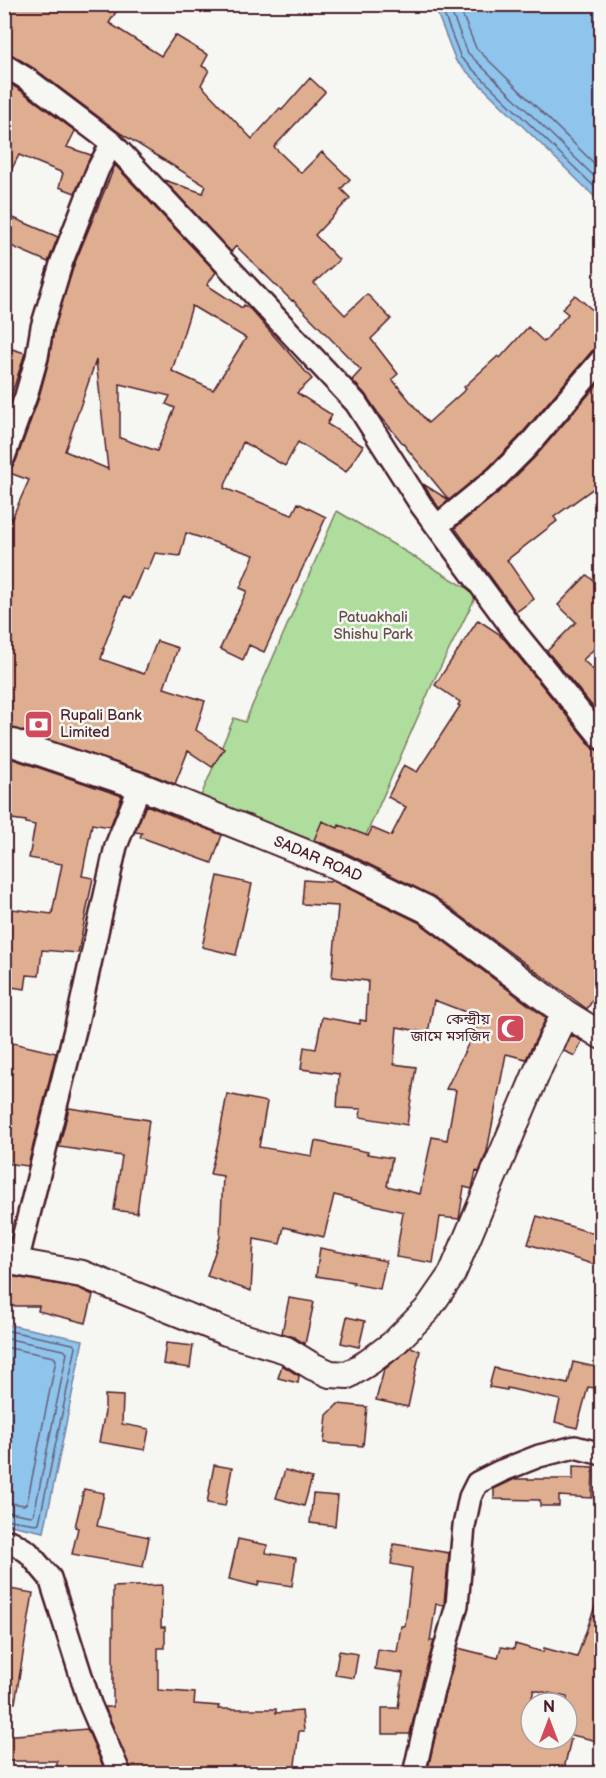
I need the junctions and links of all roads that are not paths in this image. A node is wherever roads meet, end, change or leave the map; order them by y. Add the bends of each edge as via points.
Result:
1 (4, 65) edge
2 (112, 143) junction
3 (602, 359) edge
4 (4, 457) edge
5 (437, 526) junction
6 (602, 739) edge
7 (4, 740) edge
8 (140, 786) junction
9 (565, 1012) junction
10 (602, 1036) edge
11 (11, 1261) edge
12 (602, 1454) edge
13 (4, 1541) edge
14 (120, 1773) edge
15 (414, 1773) edge

1 - 2 street
2 - 4 street via 62,261 26,396
2 - 5 street via 356,404
3 - 5 street via 527,447
5 - 6 street via 515,632
7 - 8 street, SADAR ROAD
8 - 9 street, SADAR ROAD via 335,865 426,909
8 - 11 street via 116,846 78,1018
9 - 10 street, SADAR ROAD
9 - 11 street via 452,1274 427,1310 393,1344 348,1375 330,1374 286,1350 226,1332 82,1274
12 - 15 street via 575,1447 539,1456 477,1483 464,1526 457,1605
13 - 14 street via 28,1552 50,1578 90,1704

